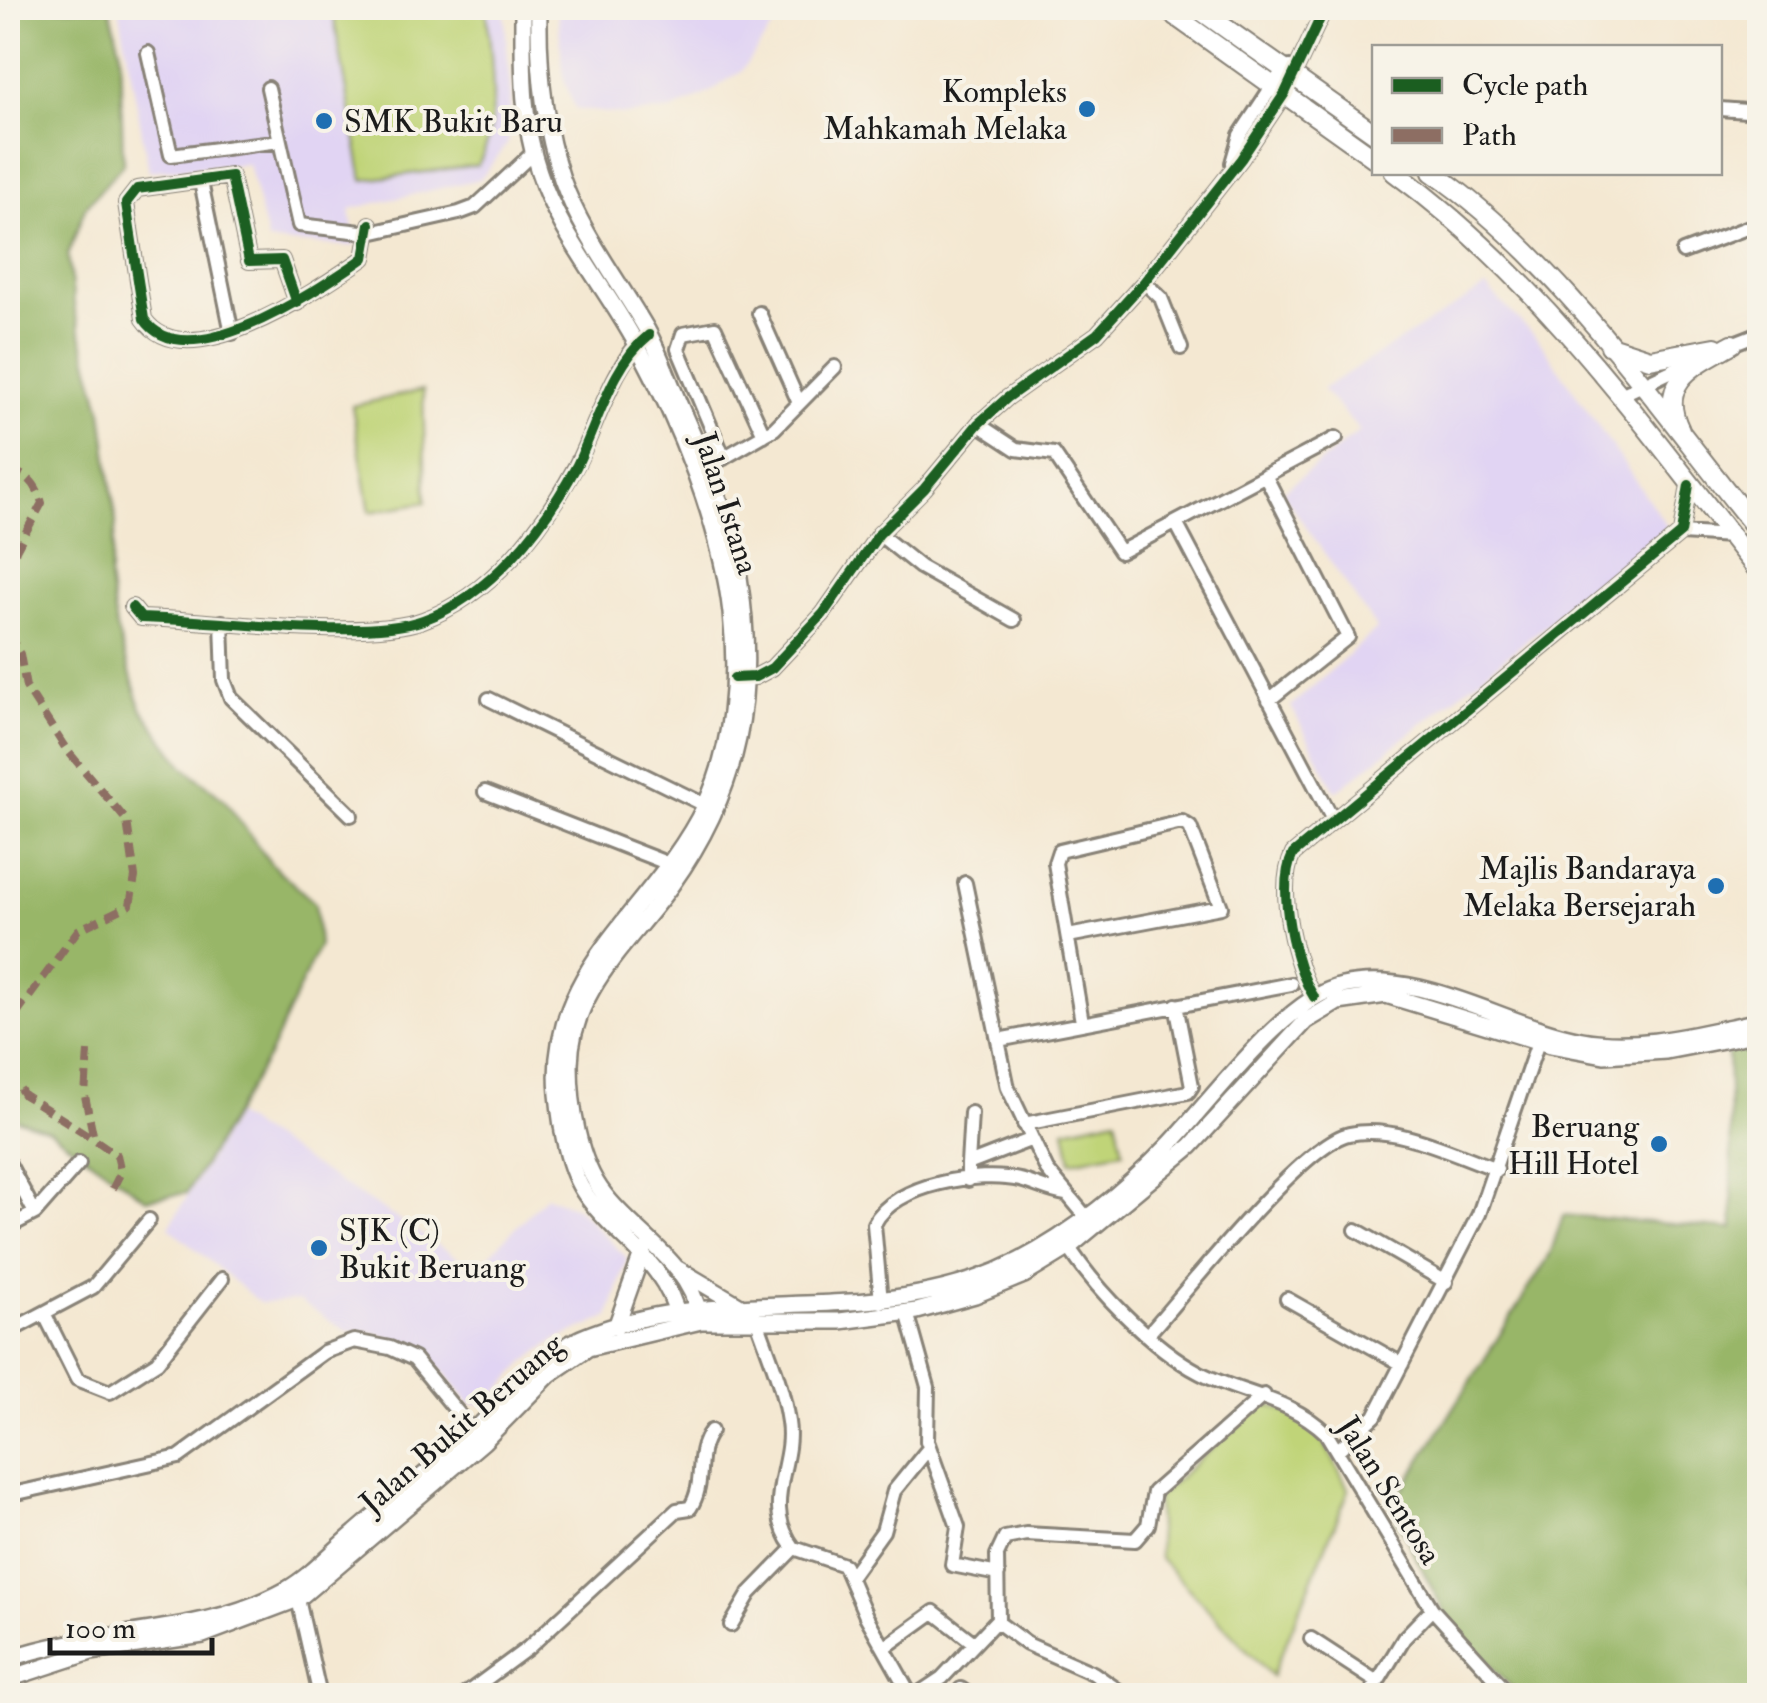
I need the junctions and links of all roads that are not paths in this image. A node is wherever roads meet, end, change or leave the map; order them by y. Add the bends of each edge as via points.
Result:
1 (523, 8) edge
2 (539, 8) edge
3 (1164, 8) edge
4 (1196, 8) edge
5 (1325, 8) edge
6 (148, 53) dead end
7 (542, 68) junction
8 (1286, 78) junction
9 (268, 88) dead end
10 (1722, 110) edge
11 (1760, 112) edge
12 (1372, 132) edge
13 (280, 141) junction
14 (533, 153) junction
15 (1372, 156) edge
16 (1228, 174) junction
17 (1398, 175) edge
18 (1436, 175) edge
19 (201, 182) junction
20 (1760, 223) edge
21 (586, 228) junction
22 (366, 229) junction
23 (1684, 252) dead end
24 (1144, 282) junction
25 (297, 302) junction
26 (759, 313) dead end
27 (232, 333) junction
28 (1760, 334) edge
29 (643, 340) junction
30 (1605, 343) junction
31 (1732, 344) junction
32 (1181, 348) dead end
33 (836, 366) dead end
34 (1639, 385) junction
35 (1621, 395) junction
36 (799, 404) junction
37 (978, 424) junction
38 (764, 435) junction
39 (1336, 438) dead end
40 (1692, 450) junction
41 (724, 458) junction
42 (706, 468) junction
43 (1265, 476) junction
44 (1689, 484) junction
45 (1176, 522) junction
46 (1681, 533) junction
47 (1760, 533) edge
48 (880, 534) junction
49 (1731, 536) junction
50 (1760, 572) edge
51 (132, 607) dead end
52 (1014, 620) dead end
53 (222, 622) junction
54 (741, 678) junction
55 (488, 699) dead end
56 (1270, 700) junction
57 (485, 792) dead end
58 (705, 805) junction
59 (351, 815) dead end
60 (1332, 818) junction
61 (669, 864) junction
62 (965, 883) dead end
63 (1068, 936) junction
64 (1291, 984) dead end
65 (1314, 997) junction
66 (1176, 1005) junction
67 (1760, 1021) edge
68 (1082, 1022) junction
69 (1760, 1034) edge
70 (998, 1040) junction
71 (1538, 1042) junction
72 (971, 1113) dead end
73 (1024, 1124) junction
74 (1030, 1140) junction
75 (8, 1162) edge
76 (79, 1163) dead end
77 (968, 1164) junction
78 (1498, 1169) junction
79 (968, 1180) junction
80 (1066, 1194) junction
81 (35, 1213) junction
82 (149, 1220) dead end
83 (1091, 1222) junction
84 (8, 1228) edge
85 (1356, 1230) dead end
86 (1065, 1242) junction
87 (643, 1251) junction
88 (678, 1269) junction
89 (222, 1279) dead end
90 (1446, 1282) junction
91 (1287, 1300) dead end
92 (881, 1302) junction
93 (740, 1306) junction
94 (907, 1312) junction
95 (44, 1313) junction
96 (700, 1315) junction
97 (756, 1318) junction
98 (679, 1319) junction
99 (616, 1328) junction
100 (8, 1332) edge
101 (1149, 1333) junction
102 (1402, 1364) junction
103 (1264, 1395) junction
104 (711, 1431) dead end
105 (478, 1437) junction
106 (929, 1448) junction
107 (1338, 1450) junction
108 (8, 1496) edge
109 (794, 1548) junction
110 (998, 1574) junction
111 (850, 1577) junction
112 (298, 1599) junction
113 (1432, 1610) junction
114 (998, 1622) junction
115 (730, 1625) dead end
116 (1312, 1638) dead end
117 (974, 1642) junction
118 (884, 1648) junction
119 (8, 1658) edge
120 (8, 1679) edge
121 (1377, 1682) junction
122 (320, 1696) edge
123 (463, 1696) edge
124 (913, 1696) edge
125 (1126, 1696) edge
126 (1369, 1696) edge
127 (1511, 1696) edge

1 - 14 main road, Jalan Istana
2 - 7 main road, Jalan Istana
3 - 8 highway
4 - 8 highway
5 - 8 street
6 - 13 street via 171,155
7 - 14 main road via 542,138
7 - 21 main road, Jalan Istana via 561,175
8 - 12 highway
8 - 15 highway
8 - 16 street
8 - 16 street via 1240,135
9 - 13 street
10 - 11 street
13 - 22 street via 299,225
14 - 21 main road via 542,155
14 - 22 street via 486,194
14 - 29 main road, Jalan Istana via 556,212
16 - 24 street
17 - 35 highway via 1506,265
18 - 30 highway via 1504,229
19 - 25 street via 232,176 249,261 282,260
19 - 27 street
19 - 27 street via 137,189 126,203 144,319 154,332 177,339
20 - 23 street
21 - 29 main road, Jalan Istana
22 - 25 street via 364,258
24 - 32 street via 1161,298
24 - 37 street via 1097,334
25 - 27 street
26 - 36 street
28 - 31 street
29 - 42 main road, Jalan Istana
29 - 53 street via 574,470 487,585 422,621 369,628
29 - 54 main road, Jalan Istana via 719,550
30 - 31 highway via 1638,358
30 - 34 highway
31 - 34 street
31 - 40 highway via 1674,383 1672,409
33 - 36 street
34 - 35 street
34 - 40 highway
35 - 44 highway
36 - 38 street
37 - 45 street via 1016,449 1054,454 1118,551
37 - 48 street
38 - 41 street
38 - 41 street via 715,328 682,334 678,349
39 - 43 street
40 - 47 highway
41 - 42 street
42 - 54 main road, Jalan Istana via 736,561
43 - 45 street
43 - 56 street via 1348,637
44 - 46 street
44 - 49 highway
45 - 56 street
46 - 49 street
46 - 60 street
48 - 52 street via 920,567
48 - 54 street via 772,668
49 - 50 highway
51 - 53 street via 141,618
53 - 59 street via 231,698
54 - 58 main road, Jalan Istana
54 - 88 main road, Jalan Istana via 736,754 723,797 672,885 586,997 572,1050 578,1133 590,1168 602,1192
55 - 58 street
56 - 60 street
57 - 61 street
58 - 61 main road, Jalan Istana
60 - 65 street via 1285,870 1302,978
61 - 87 main road, Jalan Istana via 572,996 557,1051 565,1136 582,1191
62 - 70 street
63 - 63 street via 1221,907 1192,832 1182,822 1058,851
63 - 68 street
64 - 66 street
65 - 67 main road, Jalan Bukit Beruang via 1342,986 1390,983 1587,1041 1663,1040
65 - 83 main road, Jalan Bukit Beruang
66 - 68 street
66 - 73 street via 1188,1092
68 - 70 street
69 - 71 main road, Jalan Bukit Beruang via 1635,1054 1575,1052
70 - 73 street
71 - 78 street
71 - 83 main road, Jalan Bukit Beruang via 1386,995 1338,1002 1306,1021 1191,1146
72 - 77 street
73 - 74 street
74 - 77 street
74 - 80 street
75 - 81 street
76 - 81 street
77 - 79 street
78 - 90 street
78 - 101 street via 1387,1134 1330,1141
79 - 80 street via 1019,1180
79 - 92 street via 906,1196 876,1219
80 - 83 street
81 - 84 street
82 - 95 street via 93,1287
83 - 86 main road, Jalan Bukit Beruang
85 - 90 street
86 - 92 main road, Jalan Bukit Beruang via 968,1282
86 - 94 main road, Jalan Bukit Beruang via 1024,1275
86 - 101 street, Jalan Sentosa via 1087,1276
87 - 98 main road, Jalan Istana
87 - 99 main road
88 - 93 main road
88 - 96 main road, Jalan Istana
89 - 95 street via 157,1362 110,1392 78,1379
90 - 102 street
91 - 102 street
92 - 93 main road, Jalan Bukit Beruang
93 - 96 main road, Jalan Bukit Beruang
94 - 97 main road, Jalan Bukit Beruang via 840,1321
94 - 106 street via 928,1387
95 - 100 street
96 - 97 main road, Jalan Bukit Beruang
96 - 98 main road, Jalan Bukit Beruang
97 - 109 street via 788,1422 778,1492
98 - 99 main road, Jalan Bukit Beruang
98 - 105 main road, Jalan Bukit Beruang via 567,1360
99 - 105 main road, Jalan Bukit Beruang via 559,1350
101 - 103 street, Jalan Sentosa via 1198,1372
102 - 107 street via 1368,1426
103 - 107 street, Jalan Sentosa via 1315,1422
103 - 110 street via 1154,1492 1144,1534 1134,1540 1012,1535 1000,1544
104 - 123 street via 700,1446 702,1491 690,1508 676,1510 528,1648
105 - 108 street via 414,1359 354,1342 324,1352 179,1457
105 - 112 main road, Jalan Bukit Beruang
105 - 119 main road, Jalan Bukit Beruang via 291,1588 202,1623 88,1638
106 - 110 street via 958,1527 952,1565
106 - 111 street via 894,1491 883,1531
107 - 113 street, Jalan Sentosa
109 - 111 street via 831,1557
109 - 115 street via 750,1593
110 - 114 street
111 - 118 street
112 - 120 main road, Jalan Bukit Beruang via 203,1635 91,1652
112 - 122 street
113 - 121 street via 1404,1638
113 - 127 street, Jalan Sentosa
114 - 117 street
114 - 125 street
116 - 121 street
117 - 118 street via 934,1612
117 - 124 street via 942,1678
118 - 124 street
121 - 126 street

